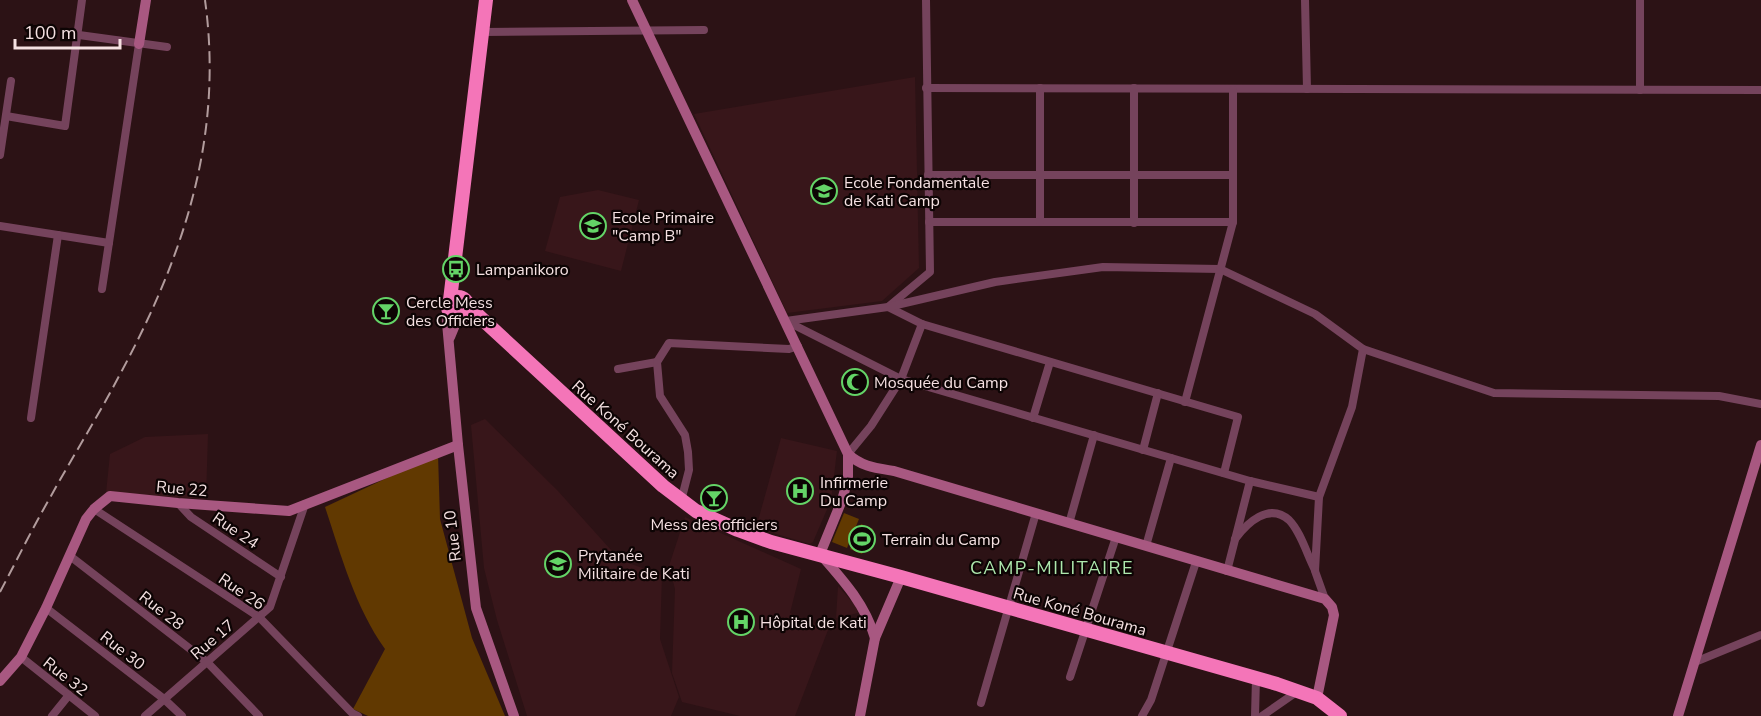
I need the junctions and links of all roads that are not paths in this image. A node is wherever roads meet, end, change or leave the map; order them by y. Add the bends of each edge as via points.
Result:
1 (82, 0) edge
2 (146, 0) edge
3 (486, 0) edge
4 (632, 0) edge
5 (926, 0) edge
6 (1305, 0) edge
7 (1640, 0) edge
8 (646, 30) junction
9 (704, 30) dead end
10 (483, 32) junction
11 (79, 35) junction
12 (139, 44) junction
13 (166, 48) dead end
14 (11, 81) dead end
15 (926, 88) junction
16 (1040, 88) junction
17 (1134, 88) junction
18 (1307, 89) junction
19 (1233, 90) junction
20 (1640, 90) junction
21 (1761, 90) edge
22 (6, 116) junction
23 (0, 155) edge
24 (928, 174) junction
25 (1233, 174) junction
26 (1040, 175) junction
27 (1134, 175) junction
28 (929, 222) junction
29 (1040, 222) junction
30 (1233, 222) junction
31 (1134, 223) junction
32 (0, 226) edge
33 (58, 235) junction
34 (109, 243) junction
35 (454, 260) junction
36 (1220, 269) junction
37 (102, 289) dead end
38 (449, 304) junction
39 (888, 307) junction
40 (464, 309) junction
41 (786, 321) junction
42 (922, 324) junction
43 (449, 346) junction
44 (798, 346) junction
45 (1363, 349) junction
46 (657, 362) junction
47 (1050, 362) junction
48 (618, 369) dead end
49 (901, 379) junction
50 (1158, 393) junction
51 (1185, 402) junction
52 (1761, 404) edge
53 (31, 417) dead end
54 (1034, 418) junction
55 (1094, 435) junction
56 (1761, 445) edge
57 (458, 446) junction
58 (1143, 450) junction
59 (848, 454) junction
60 (1171, 458) junction
61 (876, 468) junction
62 (1224, 473) junction
63 (848, 479) junction
64 (1250, 481) junction
65 (1319, 497) junction
66 (681, 501) junction
67 (178, 503) junction
68 (305, 504) junction
69 (94, 509) junction
70 (1036, 513) junction
71 (1070, 520) dead end
72 (1116, 537) junction
73 (1235, 539) junction
74 (1146, 546) junction
75 (820, 554) junction
76 (70, 556) junction
77 (1196, 562) junction
78 (1227, 571) junction
79 (1316, 571) junction
80 (281, 577) junction
81 (901, 577) junction
82 (1324, 599) junction
83 (46, 608) junction
84 (1009, 608) junction
85 (259, 617) junction
86 (882, 619) junction
87 (870, 622) junction
88 (1086, 629) junction
89 (1761, 636) edge
90 (875, 638) junction
91 (1166, 652) junction
92 (21, 657) junction
93 (207, 662) junction
94 (1695, 662) junction
95 (1070, 677) dead end
96 (1256, 678) junction
97 (0, 681) edge
98 (1298, 691) junction
99 (69, 695) junction
100 (1317, 698) junction
101 (164, 699) junction
102 (981, 703) dead end
103 (347, 708) junction
104 (52, 716) edge
105 (95, 716) edge
106 (145, 716) edge
107 (182, 716) edge
108 (260, 716) edge
109 (342, 716) edge
110 (358, 716) edge
111 (514, 716) edge
112 (860, 716) edge
113 (1142, 716) edge
114 (1255, 716) edge
115 (1262, 716) edge
116 (1340, 716) edge
117 (1678, 716) edge

1 - 11 street
2 - 12 street
3 - 10 highway, Rue Koné Bourama
4 - 8 street
5 - 15 street
6 - 18 street
7 - 20 street
8 - 9 street
8 - 10 street
8 - 41 street
10 - 35 highway, Rue Koné Bourama
11 - 12 street
11 - 22 street via 65,126
12 - 13 street
12 - 34 street
14 - 22 street
15 - 16 street
15 - 24 street
16 - 17 street
16 - 26 street
17 - 19 street
17 - 27 street
18 - 19 street
18 - 20 street
19 - 25 street
20 - 21 street
22 - 23 street
24 - 26 street
24 - 28 street
25 - 27 street
25 - 30 street
26 - 27 street
26 - 29 street
27 - 31 street
28 - 29 street
28 - 39 street via 930,272
29 - 31 street
30 - 31 street
30 - 36 street
32 - 33 street
33 - 34 street
33 - 53 street
34 - 37 street
35 - 38 highway, Rue Koné Bourama
35 - 40 highway, Rue Koné Bourama
36 - 39 street via 1103,267 994,282
36 - 45 street via 1315,314
36 - 51 street
38 - 40 highway via 457,297
38 - 43 street, Rue 10
39 - 41 street
39 - 42 street
40 - 43 street, Rue 10 via 451,333
40 - 66 highway, Rue Koné Bourama via 488,325
41 - 44 street
41 - 49 street
42 - 47 street
42 - 49 street
43 - 57 street, Rue 10
44 - 46 street via 789,349 669,343
44 - 59 street
45 - 52 street via 1494,393 1719,396
45 - 65 street via 1352,406
46 - 48 street
46 - 66 street via 660,396 685,435 688,452 689,470
47 - 50 street
47 - 54 street
49 - 54 street
49 - 59 street
50 - 51 street
50 - 58 street
51 - 62 street via 1238,417
54 - 55 street
55 - 58 street
55 - 71 street
56 - 94 street
57 - 68 street, Rue 22
57 - 111 street, Rue 10 via 476,608
58 - 60 street
59 - 61 street via 857,463
59 - 63 street
60 - 62 street
60 - 74 street
61 - 63 street
61 - 70 street
62 - 64 street
63 - 75 street
64 - 65 street
64 - 73 street
65 - 79 street
66 - 75 highway, Rue Koné Bourama via 738,530
67 - 68 street, Rue 22 via 289,511
67 - 69 street, Rue 22 via 110,496
67 - 80 street, Rue 24 via 191,517
68 - 80 street, Rue 17
69 - 76 street
69 - 85 street, Rue 26
70 - 72 street
70 - 84 street
72 - 74 street
72 - 88 street
73 - 78 street
73 - 79 street via 1248,523 1266,514 1277,514 1289,520
74 - 77 street
75 - 81 highway, Rue Koné Bourama
75 - 87 street via 846,582
76 - 83 street
76 - 93 street, Rue 28
77 - 78 street
77 - 91 street
78 - 82 street
79 - 82 street
80 - 85 street, Rue 17 via 270,607
81 - 84 highway, Rue Koné Bourama
81 - 86 street
82 - 100 street via 1334,615
83 - 92 street
83 - 101 street, Rue 30
84 - 88 highway, Rue Koné Bourama
84 - 102 street
85 - 93 street, Rue 17
85 - 103 street, Rue 26
86 - 87 street
86 - 90 street
87 - 90 street
88 - 91 highway, Rue Koné Bourama
88 - 95 street
89 - 94 street
90 - 112 street
91 - 96 highway, Rue Koné Bourama
91 - 113 street
92 - 97 street
92 - 99 street, Rue 32
93 - 101 street, Rue 17
93 - 108 street, Rue 28
94 - 117 street
96 - 98 highway, Rue Koné Bourama
96 - 114 street
98 - 100 highway, Rue Koné Bourama
98 - 115 street
99 - 104 street
99 - 105 street, Rue 32
100 - 116 highway, Rue Koné Bourama
101 - 106 street, Rue 17
101 - 107 street, Rue 30
103 - 109 street
103 - 110 street, Rue 26

